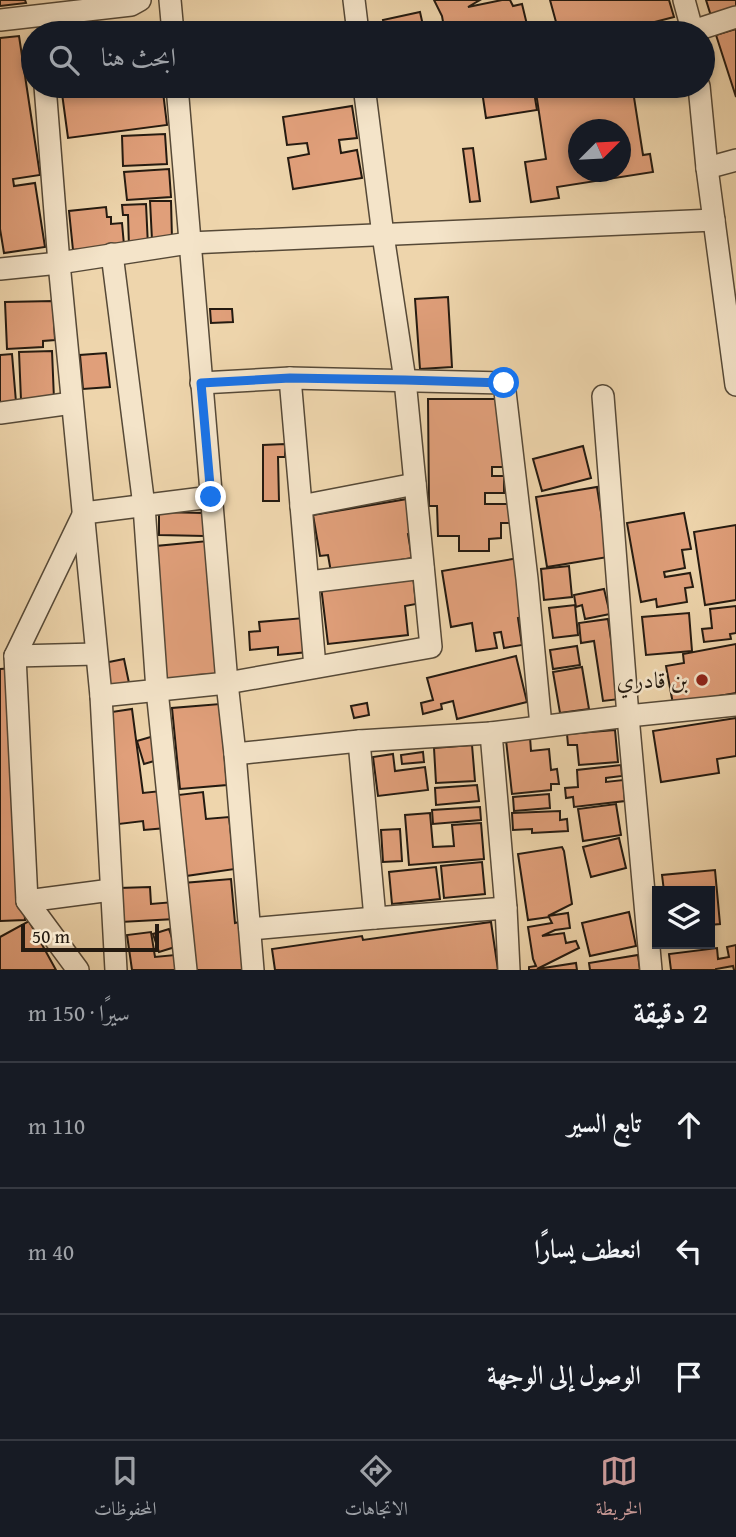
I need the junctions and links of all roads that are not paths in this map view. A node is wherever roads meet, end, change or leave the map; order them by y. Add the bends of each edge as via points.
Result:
1 (140, 0) edge
2 (170, 0) edge
3 (354, 0) edge
4 (684, 0) edge
5 (39, 16) edge
6 (736, 17) edge
7 (0, 20) edge
8 (172, 21) edge
9 (357, 21) edge
10 (687, 21) edge
11 (715, 24) edge
12 (46, 98) edge
13 (178, 98) edge
14 (366, 98) edge
15 (700, 98) edge
16 (736, 160) edge
17 (707, 169) junction
18 (714, 220) junction
19 (383, 235) junction
20 (189, 243) junction
21 (112, 254) junction
22 (59, 262) junction
23 (0, 269) edge
24 (290, 378) junction
25 (405, 380) junction
26 (201, 383) junction
27 (736, 385) edge
28 (603, 396) dead end
29 (72, 403) junction
30 (1, 415) edge
31 (415, 484) junction
32 (211, 497) junction
33 (144, 506) junction
34 (301, 506) junction
35 (84, 513) junction
36 (424, 568) junction
37 (309, 582) junction
38 (96, 654) junction
39 (15, 656) junction
40 (315, 667) junction
41 (226, 683) junction
42 (157, 690) junction
43 (101, 696) junction
44 (736, 705) edge
45 (628, 716) junction
46 (541, 726) junction
47 (491, 733) junction
48 (359, 741) junction
49 (235, 754) junction
50 (111, 890) junction
51 (27, 901) junction
52 (506, 908) junction
53 (375, 918) junction
54 (250, 929) junction
55 (78, 970) edge
56 (116, 970) edge
57 (186, 970) edge
58 (253, 970) edge
59 (509, 970) edge
60 (651, 970) edge

1 - 5 street via 131,5
2 - 8 street
3 - 9 street
4 - 10 street
5 - 7 street
6 - 11 street
12 - 22 street
13 - 20 street
14 - 19 street
15 - 17 street
16 - 17 street
17 - 18 street
18 - 19 street
18 - 27 street
19 - 20 street
19 - 25 street
20 - 21 street
20 - 26 street
21 - 22 street
21 - 33 street
22 - 23 street
22 - 29 street
24 - 25 street
24 - 26 street
24 - 34 street
25 - 31 street
25 - 46 street via 504,383
26 - 32 street
28 - 45 street
29 - 30 street
29 - 35 street
31 - 34 street
31 - 36 street
32 - 33 street
32 - 41 street
33 - 35 street
33 - 42 street
34 - 37 street
35 - 38 street
35 - 39 street
36 - 37 street
36 - 40 street via 431,647
37 - 40 street
38 - 39 street
38 - 43 street
39 - 51 street
40 - 41 street
41 - 42 street
41 - 49 street
42 - 43 street
42 - 57 street
43 - 50 street
44 - 45 street
45 - 46 street
45 - 60 street
46 - 47 street
47 - 48 street
47 - 52 street
48 - 49 street
48 - 53 street
49 - 54 street
50 - 51 street
50 - 56 street
51 - 55 street
52 - 53 street
52 - 59 street
53 - 54 street
54 - 58 street

